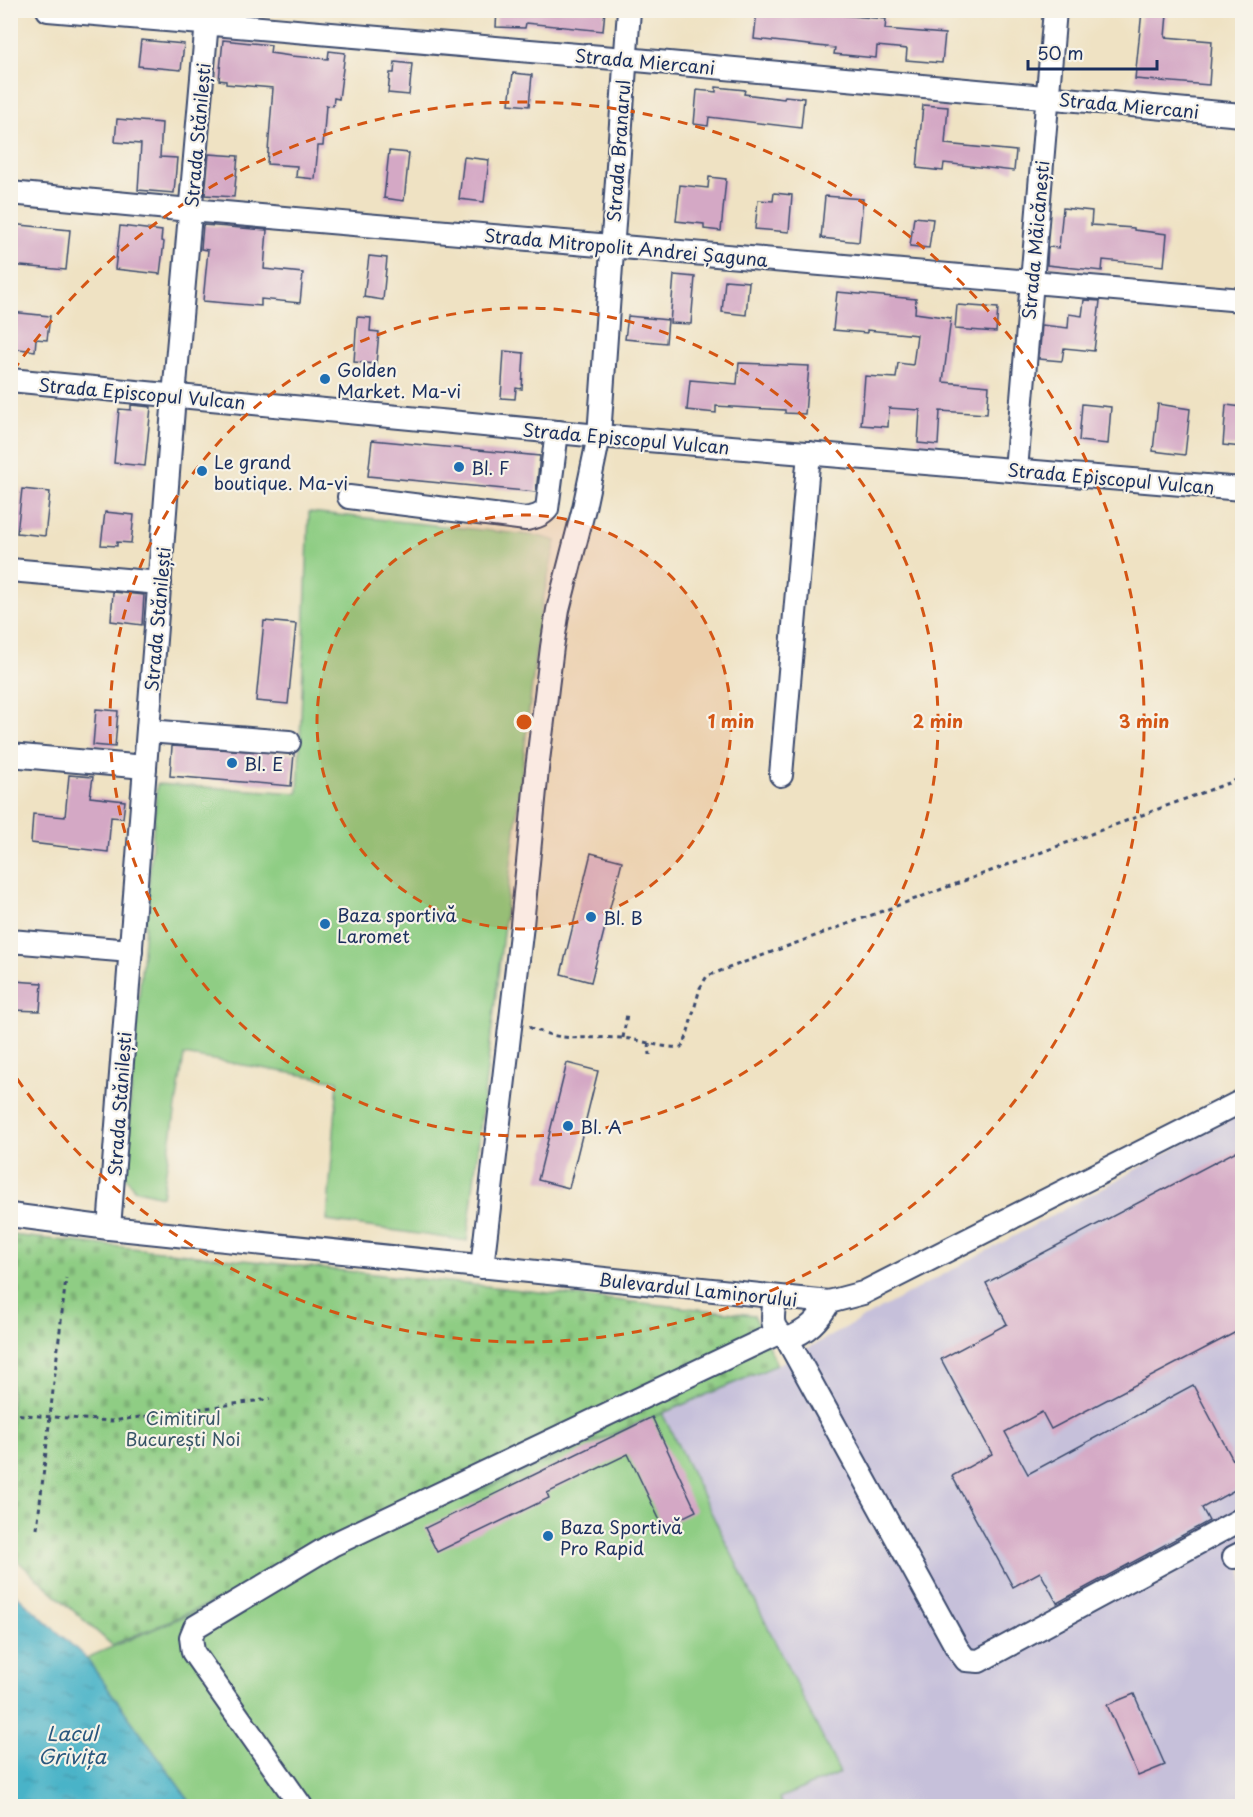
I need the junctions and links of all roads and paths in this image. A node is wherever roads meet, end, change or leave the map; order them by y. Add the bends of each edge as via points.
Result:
1 (48, 10) edge
2 (629, 10) edge
3 (1055, 10) edge
4 (207, 17) edge
5 (625, 59) junction
6 (1047, 98) junction
7 (1242, 115) edge
8 (10, 193) edge
9 (190, 210) junction
10 (611, 245) junction
11 (1031, 281) junction
12 (1242, 300) edge
13 (10, 380) edge
14 (174, 396) junction
15 (557, 432) junction
16 (599, 436) junction
17 (809, 453) junction
18 (1016, 470) junction
19 (1242, 489) edge
20 (349, 497) dead end
21 (10, 570) edge
22 (160, 583) junction
23 (148, 731) junction
24 (289, 741) dead end
25 (10, 755) edge
26 (145, 767) junction
27 (781, 775) dead end
28 (1242, 778) edge
29 (10, 941) edge
30 (131, 951) junction
31 (627, 1014) dead end
32 (511, 1018) junction
33 (623, 1038) junction
34 (649, 1043) junction
35 (650, 1055) dead end
36 (1242, 1101) edge
37 (10, 1215) edge
38 (109, 1228) junction
39 (482, 1267) junction
40 (66, 1278) dead end
41 (775, 1298) junction
42 (829, 1302) junction
43 (782, 1336) junction
44 (270, 1399) dead end
45 (10, 1414) edge
46 (51, 1418) junction
47 (1242, 1519) edge
48 (37, 1529) dead end
49 (301, 1806) edge

1 - 4 street, Strada Miercani
2 - 5 street, Strada Branarul
3 - 6 street, Strada Măicănești
4 - 5 street, Strada Miercani
4 - 9 street, Strada Stănilești
5 - 6 street, Strada Miercani
5 - 10 street, Strada Branarul
6 - 7 street, Strada Miercani
6 - 11 street, Strada Măicănești
8 - 9 street, Strada Mitropolit Andrei Șaguna
9 - 10 street, Strada Mitropolit Andrei Șaguna
9 - 14 street, Strada Stănilești
10 - 11 street, Strada Mitropolit Andrei Șaguna
10 - 16 street, Strada Branarul
11 - 12 street, Strada Mitropolit Andrei Șaguna
11 - 18 street, Strada Măicănești
13 - 14 street, Strada Episcopul Vulcan
14 - 15 street, Strada Episcopul Vulcan
14 - 22 street, Strada Stănilești
15 - 16 street, Strada Episcopul Vulcan
15 - 20 street via 547,509 535,518
16 - 17 street, Strada Episcopul Vulcan
16 - 32 street, Strada Branarul via 558,610
17 - 18 street, Strada Episcopul Vulcan
17 - 27 street
18 - 19 street, Strada Episcopul Vulcan
21 - 22 street
22 - 23 street, Strada Stănilești
23 - 24 street
23 - 26 street, Strada Stănilești
25 - 26 street
26 - 30 street, Strada Stănilești
28 - 34 path via 707,976 681,1047
29 - 30 street
30 - 38 street, Strada Stănilești
31 - 33 path
32 - 33 path via 564,1038
32 - 39 street, Strada Branarul
33 - 34 path
34 - 35 path
36 - 42 street, Bulevardul Laminorului via 863,1293
37 - 38 street, Bulevardul Laminorului
38 - 39 street, Bulevardul Laminorului
39 - 41 street, Bulevardul Laminorului
40 - 46 path
41 - 42 street, Bulevardul Laminorului
41 - 43 street via 772,1323
42 - 43 street via 809,1328 799,1335
43 - 47 street via 966,1660 979,1661
43 - 49 street via 332,1545 195,1627 191,1637 193,1652
44 - 46 path via 112,1420
45 - 46 path
46 - 48 path

